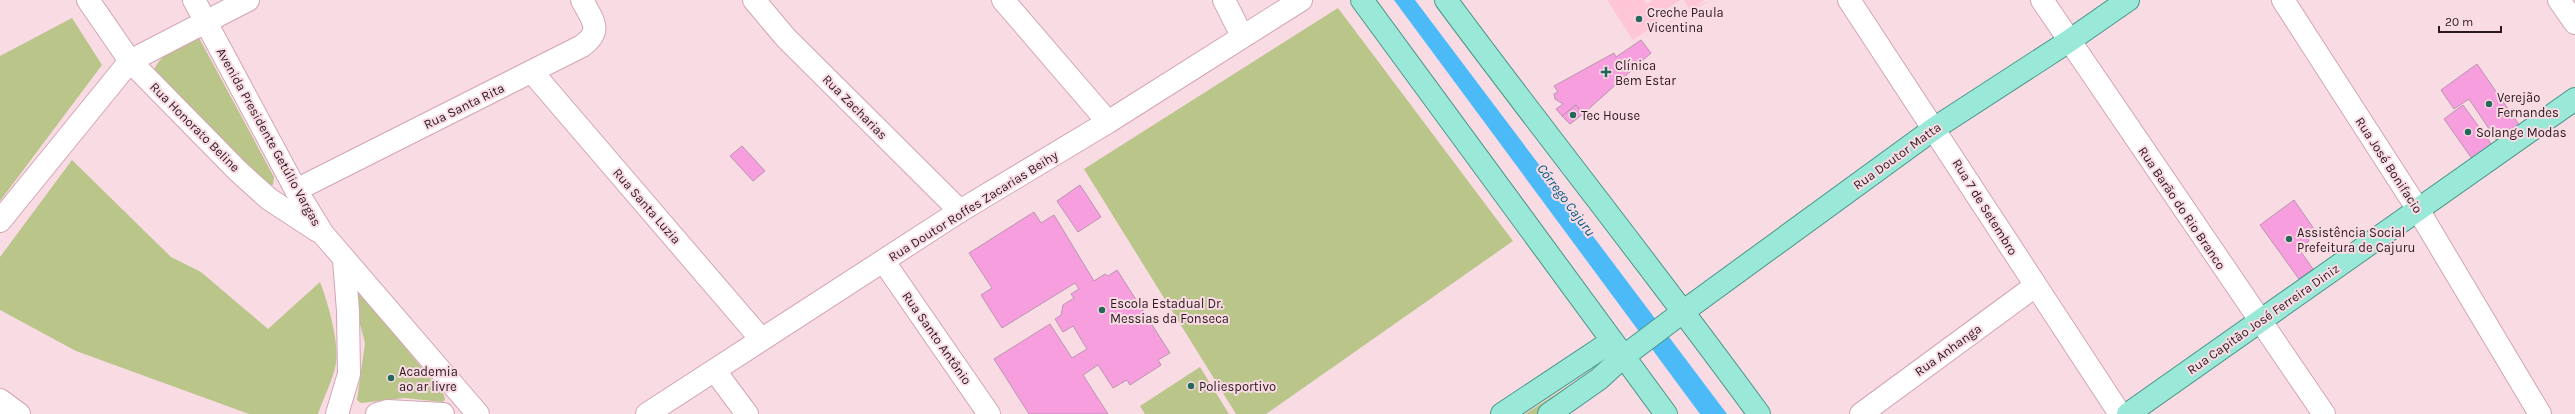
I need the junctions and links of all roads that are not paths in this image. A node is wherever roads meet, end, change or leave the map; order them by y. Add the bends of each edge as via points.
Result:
1 (88, 0) edge
2 (194, 0) edge
3 (248, 0) edge
4 (582, 0) edge
5 (754, 0) edge
6 (1003, 0) edge
7 (1224, 0) edge
8 (1302, 0) edge
9 (1362, 0) edge
10 (1446, 0) edge
11 (1849, 0) edge
12 (2042, 0) edge
13 (2128, 0) edge
14 (2283, 0) edge
15 (2559, 0) edge
16 (205, 21) junction
17 (2575, 24) edge
18 (1242, 36) junction
19 (2069, 41) junction
20 (130, 61) junction
21 (532, 72) junction
22 (2575, 100) edge
23 (1108, 122) junction
24 (1935, 128) junction
25 (296, 190) junction
26 (2417, 208) junction
27 (960, 211) junction
28 (0, 221) edge
29 (323, 234) junction
30 (344, 260) junction
31 (884, 262) junction
32 (2035, 286) junction
33 (1678, 316) junction
34 (2260, 323) junction
35 (761, 339) junction
36 (1618, 349) junction
37 (715, 371) junction
38 (0, 400) edge
39 (19, 414) edge
40 (337, 414) edge
41 (377, 414) edge
42 (442, 414) edge
43 (478, 414) edge
44 (647, 414) edge
45 (747, 414) edge
46 (989, 414) edge
47 (1502, 414) edge
48 (1549, 414) edge
49 (1666, 414) edge
50 (1759, 414) edge
51 (1861, 414) edge
52 (2120, 414) edge
53 (2128, 414) edge
54 (2324, 414) edge
55 (2540, 414) edge

1 - 20 street, Rua Honorato Beline
2 - 16 street, Avenida Presidente Getúlio Vargas
3 - 16 street
4 - 21 street, Rua Santa Rita via 595,26 591,39
5 - 27 street, Rua Zacharias via 786,38
6 - 23 street
7 - 18 street
8 - 18 street, Rua Doutor Roffes Zacarias Beihy
9 - 36 main road
10 - 33 main road
11 - 24 street, Rua 7 de Setembro
12 - 19 street, Rua Barão do Rio Branco
13 - 19 main road, Rua Doutor Matta
14 - 26 street, Rua José Bonifacio
15 - 17 street
16 - 20 street
16 - 25 street, Avenida Presidente Getúlio Vargas
18 - 23 street, Rua Doutor Roffes Zacarias Beihy
19 - 24 main road, Rua Doutor Matta
19 - 34 street, Rua Barão do Rio Branco
20 - 28 street
20 - 29 street, Rua Honorato Beline via 269,199
21 - 25 street, Rua Santa Rita
21 - 35 street, Rua Santa Luzia
22 - 26 main road, Rua Capitão José Ferreira Diniz
23 - 27 street, Rua Doutor Roffes Zacarias Beihy
24 - 32 street, Rua 7 de Setembro
24 - 33 main road, Rua Doutor Matta
25 - 29 street, Avenida Presidente Getúlio Vargas
26 - 34 main road, Rua Capitão José Ferreira Diniz
26 - 55 street, Rua José Bonifacio
27 - 31 street, Rua Doutor Roffes Zacarias Beihy
29 - 30 street, Avenida Presidente Getúlio Vargas
30 - 40 street via 349,374
30 - 43 street, Avenida Presidente Getúlio Vargas
31 - 35 street, Rua Doutor Roffes Zacarias Beihy
31 - 46 street, Rua Santo Antônio
32 - 51 street, Rua Anhanga
32 - 52 street, Rua 7 de Setembro
33 - 36 main road, Rua Doutor Matta via 1644,341
33 - 50 main road
34 - 53 main road, Rua Capitão José Ferreira Diniz
34 - 54 street, Rua Barão do Rio Branco
35 - 37 street, Rua Doutor Roffes Zacarias Beihy
36 - 47 main road
36 - 48 main road via 1599,379
36 - 49 main road
37 - 44 street, Rua Doutor Roffes Zacarias Beihy
37 - 45 street
38 - 39 street
41 - 42 street via 387,411

